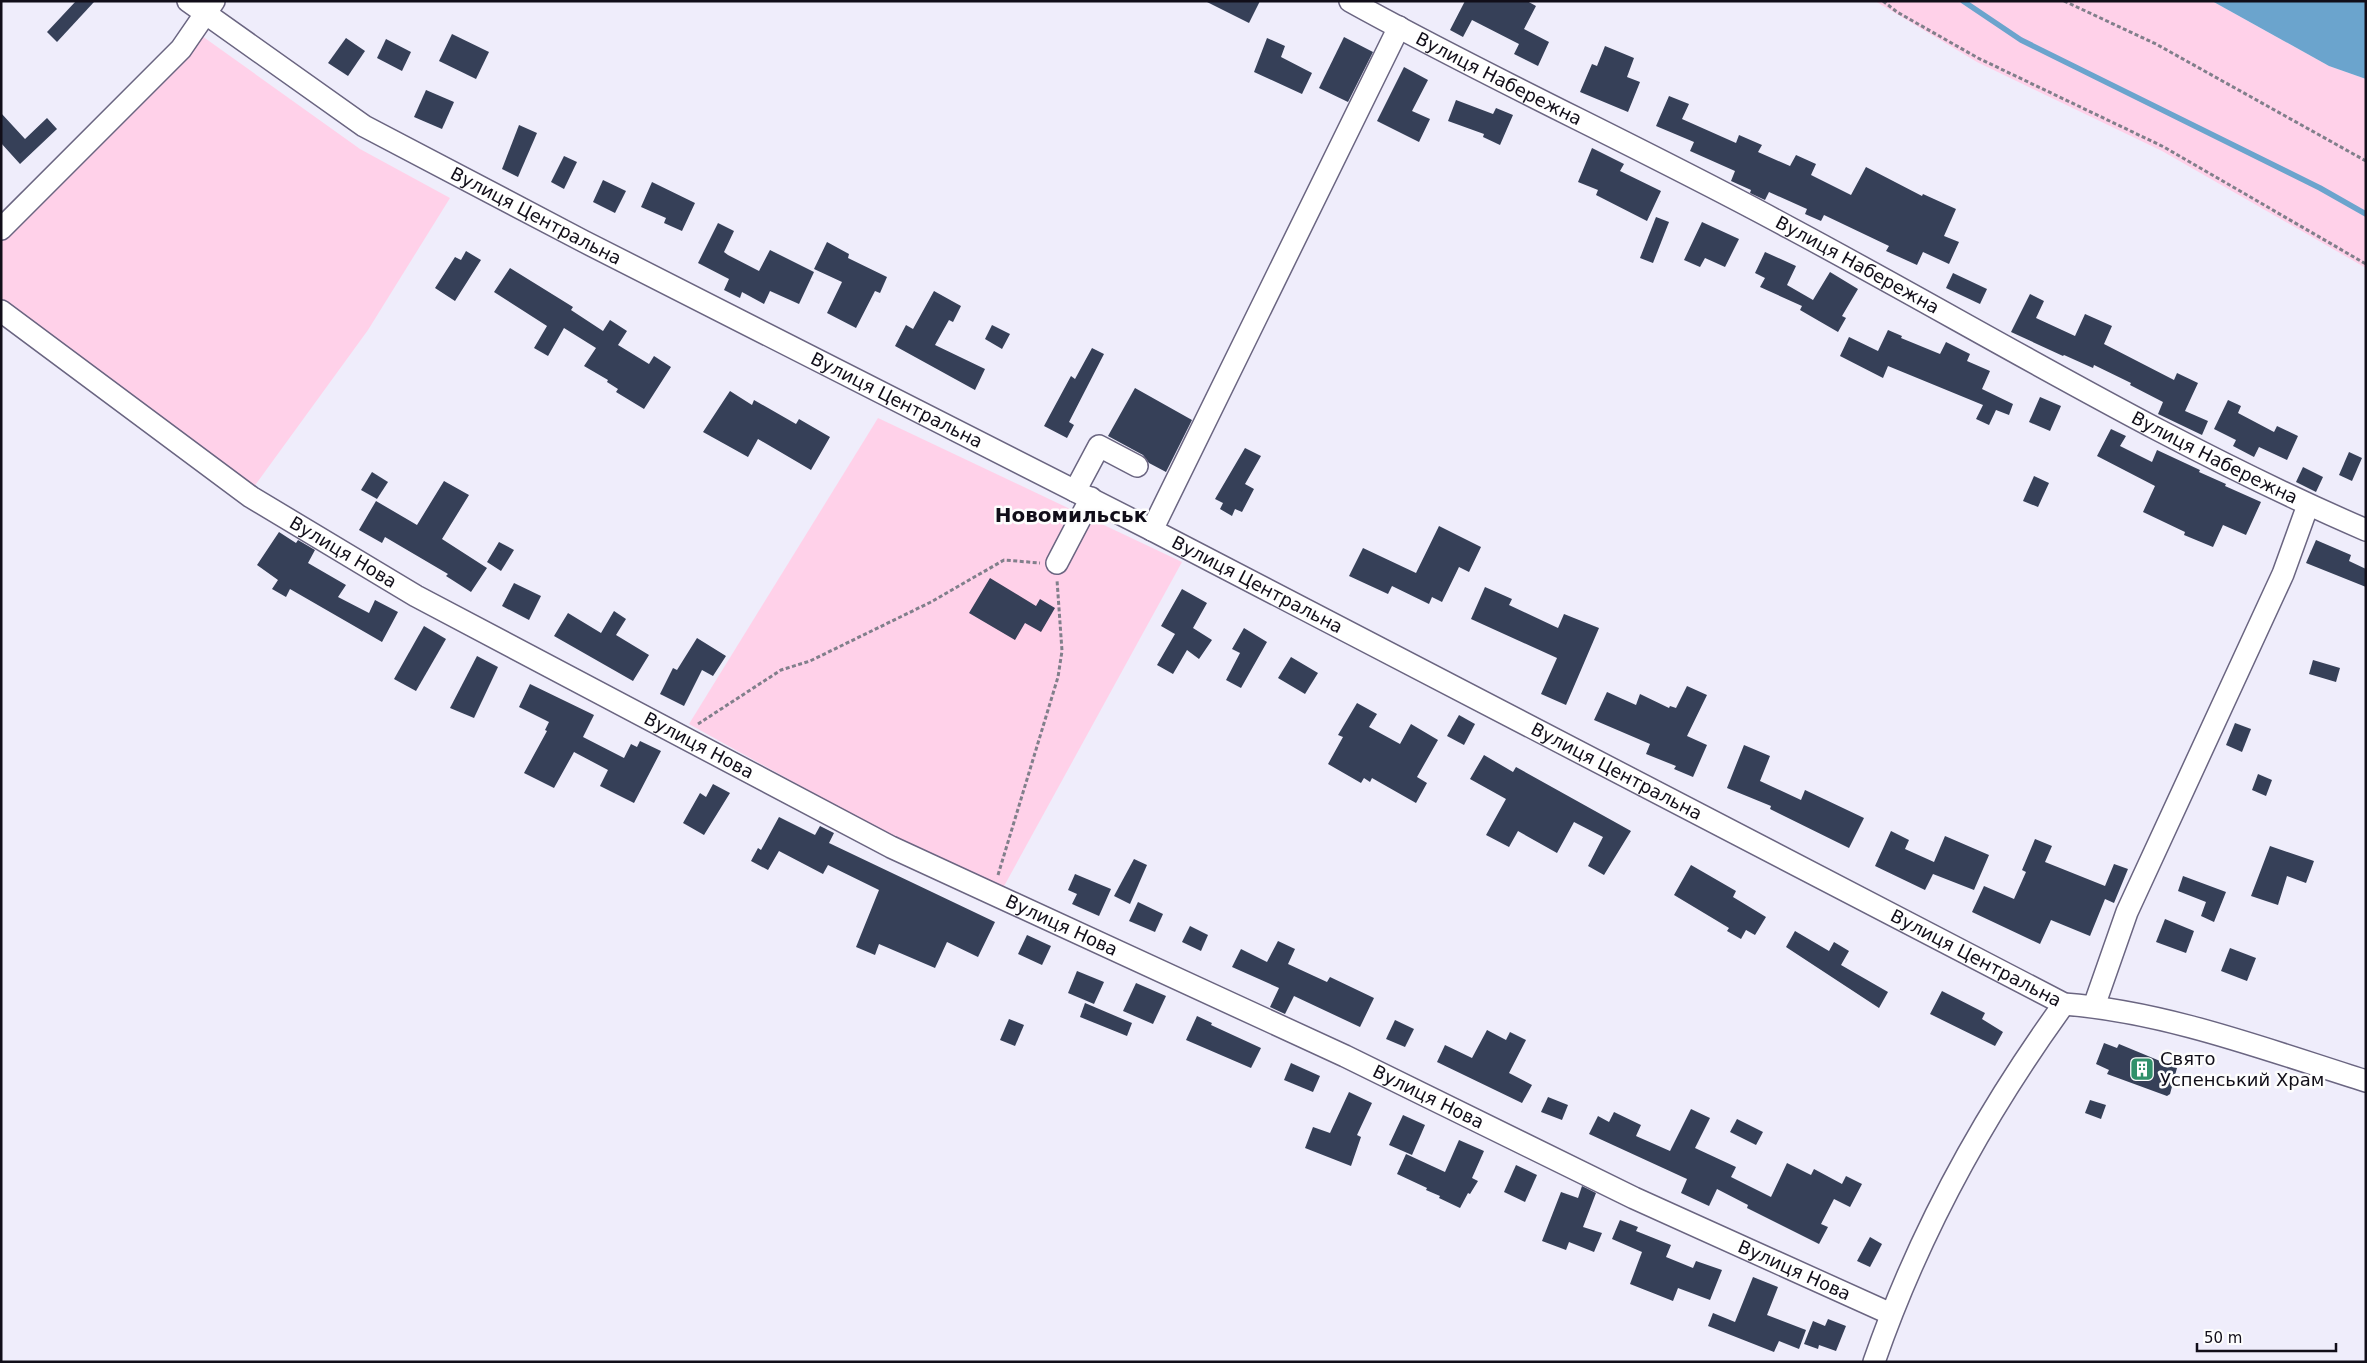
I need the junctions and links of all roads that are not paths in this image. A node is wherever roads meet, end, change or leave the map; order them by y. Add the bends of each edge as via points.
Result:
1 (188, 1) edge
2 (1350, 1) edge
3 (209, 8) edge
4 (1399, 27) junction
5 (1, 229) edge
6 (1, 311) edge
7 (1137, 466) dead end
8 (1083, 495) junction
9 (2308, 505) junction
10 (1152, 530) junction
11 (2366, 530) edge
12 (1057, 564) road end
13 (2064, 1004) junction
14 (2094, 1006) junction
15 (2366, 1080) edge
16 (1891, 1314) junction
17 (1874, 1362) edge

1 - 3 street, Вулиця Центральна
2 - 4 street, Вулиця Набережна
3 - 5 street via 181,49
3 - 8 street, Вулиця Центральна via 364,126
4 - 9 street, Вулиця Набережна via 1789,227 2112,406
4 - 10 street
6 - 16 street, Вулиця Нова via 252,497 416,596 891,847 1345,1056 1634,1198
7 - 8 street via 1099,446
8 - 10 street, Вулиця Центральна
8 - 12 street
9 - 11 street, Вулиця Набережна
9 - 14 street via 2283,574 2127,912
10 - 13 street, Вулиця Центральна
13 - 14 street, Вулиця Центральна
13 - 16 street via 2012,1078 1948,1191
14 - 15 street, Вулиця Центральна via 2169,1022
16 - 17 street

